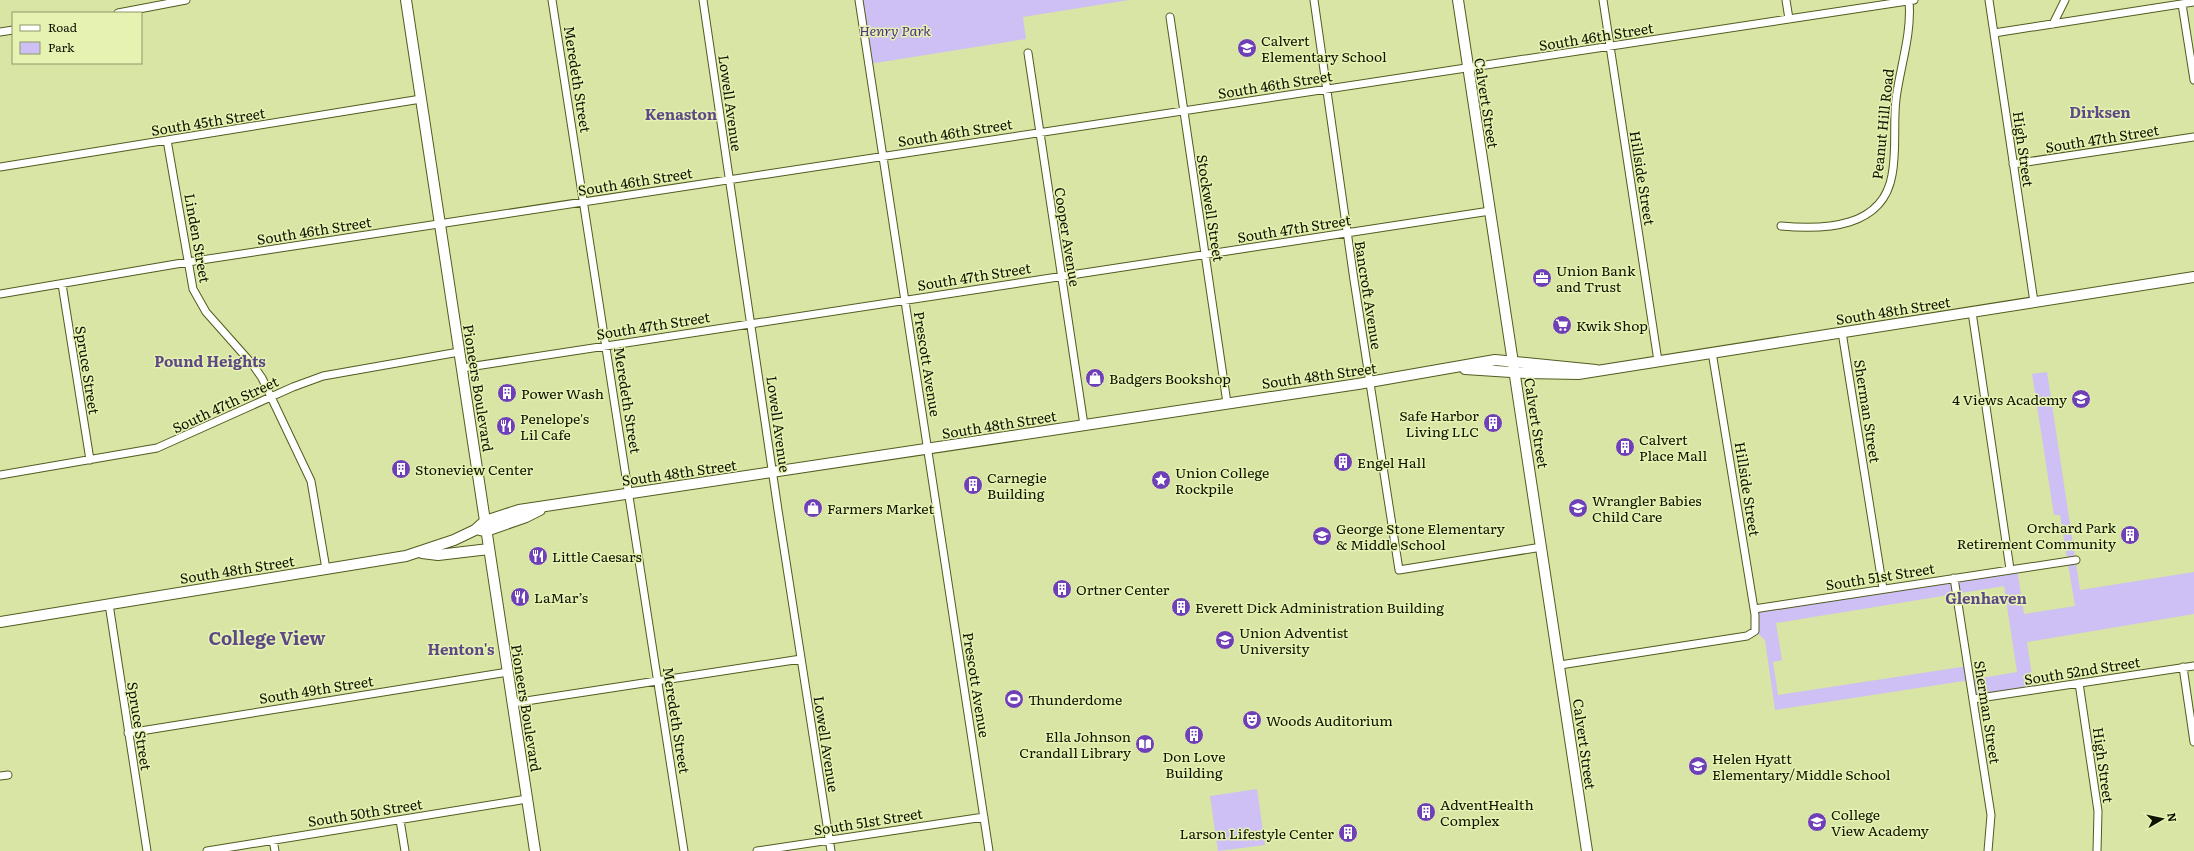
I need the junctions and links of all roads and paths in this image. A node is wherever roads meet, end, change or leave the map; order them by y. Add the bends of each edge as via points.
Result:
1 (186, 0) edge
2 (406, 0) edge
3 (552, 0) edge
4 (703, 0) edge
5 (859, 0) edge
6 (1314, 0) edge
7 (1458, 0) edge
8 (1603, 0) edge
9 (1786, 0) edge
10 (1912, 0) edge
11 (1989, 0) edge
12 (2064, 0) edge
13 (2194, 2) edge
14 (2182, 4) junction
15 (123, 12) edge
16 (1170, 17) dead end
17 (1788, 19) junction
18 (2052, 24) junction
19 (12, 30) edge
20 (0, 32) edge
21 (1994, 33) junction
22 (1610, 46) junction
23 (1028, 53) dead end
24 (1467, 68) junction
25 (2194, 80) edge
26 (1325, 89) junction
27 (421, 100) junction
28 (1183, 111) junction
29 (1040, 133) junction
30 (2194, 137) edge
31 (168, 140) junction
32 (883, 156) junction
33 (2013, 164) junction
34 (0, 167) edge
35 (729, 180) junction
36 (584, 202) junction
37 (1490, 211) junction
38 (440, 224) junction
39 (1781, 226) dead end
40 (1347, 233) junction
41 (1205, 255) junction
42 (188, 262) junction
43 (1061, 276) junction
44 (2194, 277) edge
45 (62, 284) junction
46 (0, 294) edge
47 (905, 300) junction
48 (2034, 302) junction
49 (1972, 312) junction
50 (751, 324) junction
51 (1842, 332) junction
52 (606, 346) junction
53 (459, 352) junction
54 (1712, 352) junction
55 (1513, 361) junction
56 (1658, 361) junction
57 (462, 368) junction
58 (1457, 368) junction
59 (1596, 370) junction
60 (1515, 372) junction
61 (1370, 382) junction
62 (272, 398) junction
63 (1227, 403) junction
64 (1084, 425) junction
65 (928, 449) junction
66 (90, 460) junction
67 (772, 472) junction
68 (0, 475) edge
69 (630, 494) junction
70 (545, 508) junction
71 (485, 521) junction
72 (475, 530) junction
73 (486, 531) junction
74 (1542, 547) junction
75 (488, 549) junction
76 (420, 553) junction
77 (2076, 560) dead end
78 (326, 569) junction
79 (2010, 569) junction
80 (1954, 578) junction
81 (1882, 589) junction
82 (109, 604) junction
83 (1754, 609) junction
84 (0, 622) edge
85 (801, 659) junction
86 (1560, 665) junction
87 (2194, 666) edge
88 (2183, 667) junction
89 (508, 672) junction
90 (658, 680) junction
91 (2079, 683) junction
92 (1973, 700) junction
93 (513, 703) junction
94 (128, 733) junction
95 (2194, 742) edge
96 (527, 799) junction
97 (984, 817) junction
98 (400, 820) junction
99 (273, 840) junction
100 (829, 840) junction
101 (146, 851) edge
102 (207, 851) edge
103 (275, 851) edge
104 (404, 851) edge
105 (535, 851) edge
106 (684, 851) edge
107 (757, 851) edge
108 (831, 851) edge
109 (989, 851) edge
110 (1587, 851) edge
111 (1988, 851) edge
112 (2097, 851) edge

1 - 15 street
2 - 27 main road, Pioneers Boulevard
3 - 36 street, Meredeth Street
4 - 35 street, Lowell Avenue
5 - 32 street, Prescott Avenue
6 - 26 street, Bancroft Avenue
7 - 24 main road, Calvert Street
8 - 22 street, Hillside Street
9 - 17 street
10 - 17 street, South 46th Street
10 - 39 street, Peanut Hill Road via 1898,79 1892,176 1888,191 1874,210 1851,222 1816,227
11 - 21 street, High Street
12 - 18 street
13 - 14 street
14 - 18 street
14 - 25 street
16 - 28 street, Stockwell Street
17 - 22 street, South 46th Street
18 - 21 street
19 - 20 street
21 - 33 street, High Street
22 - 24 street, South 46th Street
22 - 56 street, Hillside Street
23 - 29 street, Cooper Avenue
24 - 26 street, South 46th Street
24 - 37 main road, Calvert Street
26 - 28 street, South 46th Street
26 - 40 street, Bancroft Avenue
27 - 31 street, South 45th Street
27 - 38 main road, Pioneers Boulevard
28 - 29 street, South 46th Street
28 - 41 street, Stockwell Street
29 - 32 street, South 46th Street
29 - 43 street, Cooper Avenue
30 - 33 street, South 47th Street
31 - 34 street, South 45th Street
31 - 42 street, Linden Street
32 - 35 street, South 46th Street
32 - 47 street, Prescott Avenue
33 - 48 street, High Street
35 - 36 street, South 46th Street
35 - 50 street, Lowell Avenue
36 - 38 street, South 46th Street
36 - 52 street, Meredeth Street
37 - 40 street, South 47th Street
37 - 55 main road, Calvert Street
38 - 42 street, South 46th Street
38 - 53 main road, Pioneers Boulevard
40 - 41 street, South 47th Street
40 - 61 street, Bancroft Avenue
41 - 43 street, South 47th Street
41 - 63 street, Stockwell Street
42 - 45 street, South 46th Street
42 - 62 street, Linden Street via 199,301 253,364
43 - 47 street, South 47th Street
43 - 64 street, Cooper Avenue
44 - 48 main road, South 48th Street
45 - 46 street, South 46th Street
45 - 66 street, Spruce Street
47 - 50 street, South 47th Street
47 - 65 street, Prescott Avenue
48 - 49 main road, South 48th Street
49 - 51 main road, South 48th Street
49 - 79 street
50 - 52 street, South 47th Street
50 - 67 street, Lowell Avenue
51 - 54 main road, South 48th Street
51 - 81 street, Sherman Street
52 - 57 street, South 47th Street
52 - 69 street, Meredeth Street
53 - 57 main road, Pioneers Boulevard
53 - 62 street, South 47th Street via 322,376
54 - 56 main road, South 48th Street
54 - 83 street, Hillside Street
55 - 58 main road, South 48th Street via 1485,362
55 - 59 main road, South 48th Street
55 - 60 main road, Calvert Street
56 - 59 main road, South 48th Street
57 - 71 main road, Pioneers Boulevard
58 - 60 main road, South 48th Street
58 - 61 main road, South 48th Street
59 - 60 main road, South 48th Street via 1561,375
60 - 74 main road, Calvert Street
61 - 63 main road, South 48th Street
61 - 74 street, Bancroft Avenue via 1399,570
62 - 66 street, South 47th Street via 157,448
62 - 78 street, Linden Street via 311,481
63 - 64 main road, South 48th Street
64 - 65 main road, South 48th Street
65 - 67 main road, South 48th Street
65 - 97 street, Prescott Avenue
66 - 68 street, South 47th Street
67 - 69 main road, South 48th Street
67 - 85 street, Lowell Avenue
69 - 70 main road, South 48th Street
69 - 90 street, Meredeth Street
70 - 71 main road, South 48th Street via 518,510
70 - 73 main road, South 48th Street via 526,518
71 - 72 main road, South 48th Street
71 - 73 main road, Pioneers Boulevard
72 - 73 main road, South 48th Street
72 - 76 main road, South 48th Street
73 - 75 main road, Pioneers Boulevard
74 - 86 main road, Calvert Street
75 - 76 main road via 438,555
75 - 89 main road, Pioneers Boulevard
76 - 78 main road, South 48th Street
77 - 79 street, South 51st Street
78 - 82 main road, South 48th Street
79 - 80 street, South 51st Street
80 - 81 street, South 51st Street
80 - 92 street, Sherman Street
81 - 83 street, South 51st Street
82 - 84 main road, South 48th Street
82 - 94 street, Spruce Street
83 - 86 street, Hillside Street via 1755,631 1747,636
85 - 90 street
85 - 100 street, Lowell Avenue
86 - 110 main road, Calvert Street
87 - 88 street, South 52nd Street
88 - 91 street, South 52nd Street
88 - 95 street
89 - 93 main road, Pioneers Boulevard
89 - 94 street, South 49th Street
90 - 93 street
90 - 106 street, Meredeth Street
91 - 92 street, South 52nd Street
91 - 112 street, High Street via 2098,811
92 - 111 street, Sherman Street via 1991,815
93 - 96 main road, Pioneers Boulevard
94 - 101 street, Spruce Street
96 - 98 street, South 50th Street
96 - 105 main road, Pioneers Boulevard
97 - 100 street, South 51st Street
97 - 109 street, Prescott Avenue
98 - 99 street, South 50th Street
98 - 104 street
99 - 102 street, South 50th Street
99 - 103 street
100 - 107 street, South 51st Street
100 - 108 street, Lowell Avenue

